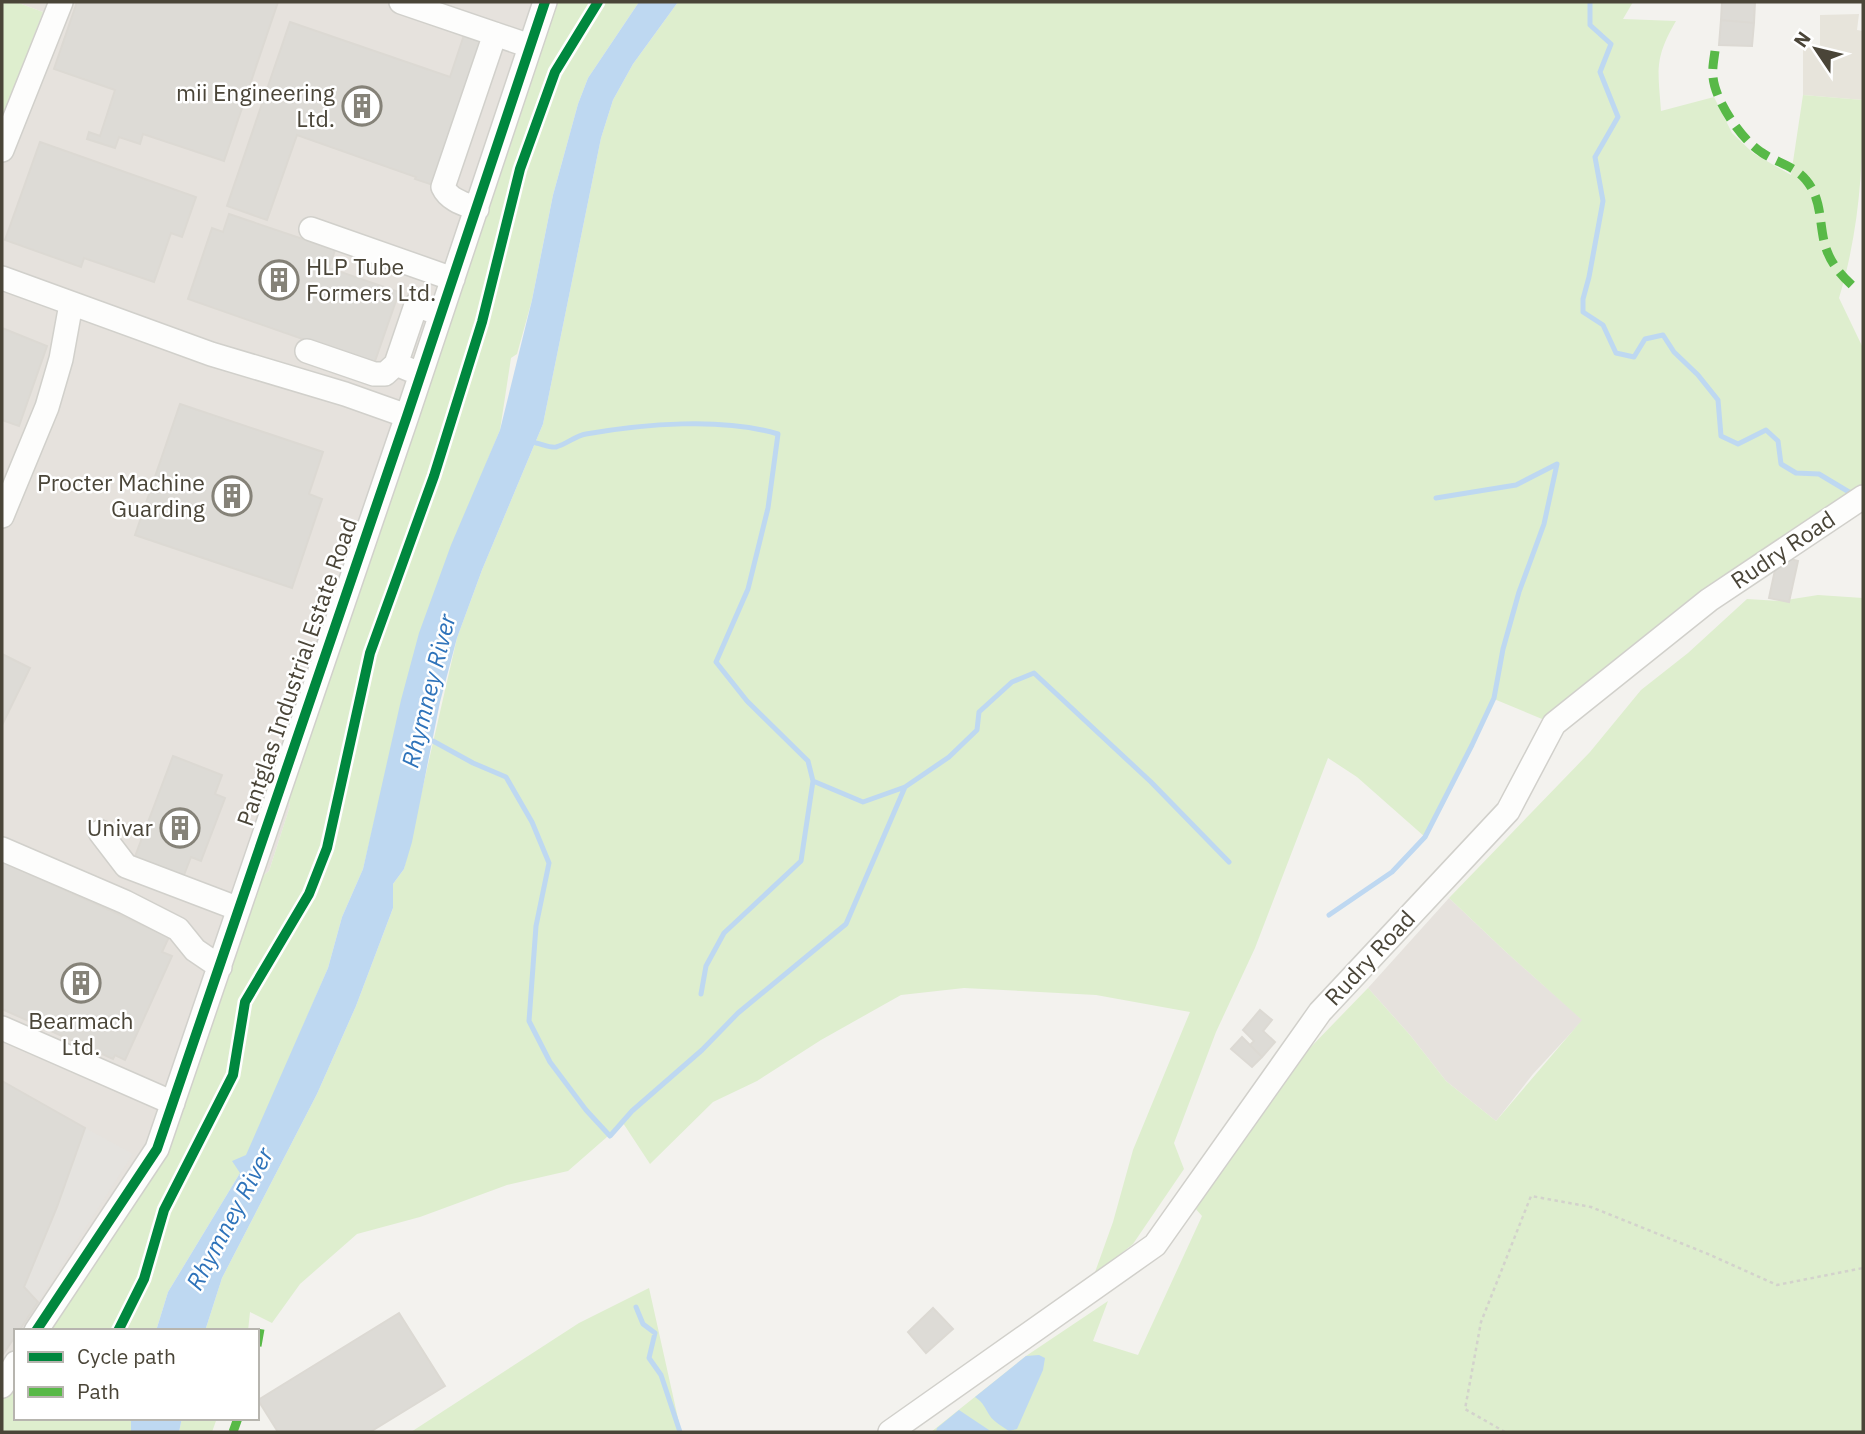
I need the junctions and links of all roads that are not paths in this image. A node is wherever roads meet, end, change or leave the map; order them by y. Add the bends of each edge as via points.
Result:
1 (61, 2) edge
2 (401, 2) edge
3 (545, 2) edge
4 (495, 34) junction
5 (530, 46) junction
6 (2, 150) edge
7 (477, 209) junction
8 (311, 229) dead end
9 (2, 278) edge
10 (453, 279) junction
11 (71, 304) junction
12 (440, 314) junction
13 (307, 351) dead end
14 (396, 364) junction
15 (420, 374) junction
16 (407, 416) junction
17 (1863, 497) edge
18 (2, 516) edge
19 (100, 832) dead end
20 (2, 849) edge
21 (239, 909) junction
22 (220, 967) junction
23 (2, 1028) edge
24 (173, 1102) junction
25 (37, 1329) edge
26 (14, 1366) edge
27 (2, 1386) edge
28 (890, 1432) edge

1 - 6 street
2 - 4 street
3 - 5 street, Pantglas Industrial Estate Road
4 - 5 street
4 - 7 street via 443,187 455,200
5 - 7 street, Pantglas Industrial Estate Road
7 - 10 street, Pantglas Industrial Estate Road
8 - 10 street
9 - 11 street
10 - 12 street, Pantglas Industrial Estate Road
11 - 16 street
11 - 18 street via 47,407
12 - 14 street via 416,305
12 - 15 street, Pantglas Industrial Estate Road
13 - 14 street via 380,375
14 - 15 street
15 - 16 street, Pantglas Industrial Estate Road
16 - 21 street, Pantglas Industrial Estate Road
17 - 28 street, Rudry Road via 1709,600 1554,724 1508,811 1320,1012 1155,1245
19 - 21 street via 126,866
20 - 22 street via 178,929 195,950
21 - 22 street, Pantglas Industrial Estate Road
22 - 24 street, Pantglas Industrial Estate Road
23 - 24 street
24 - 25 street, Pantglas Industrial Estate Road via 157,1149
26 - 27 street

